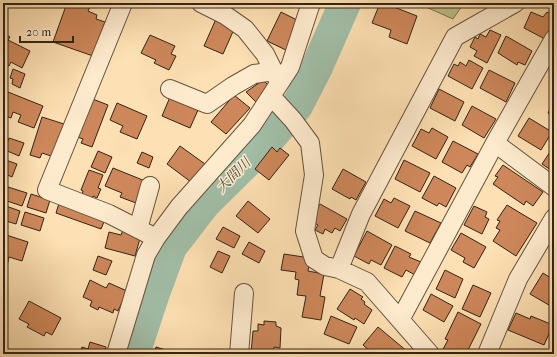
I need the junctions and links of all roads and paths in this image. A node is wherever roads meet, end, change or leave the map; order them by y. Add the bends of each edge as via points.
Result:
1 (123, 3) edge
2 (200, 3) edge
3 (311, 3) edge
4 (515, 3) edge
5 (554, 39) edge
6 (275, 83) junction
7 (170, 89) dead end
8 (495, 143) junction
9 (150, 186) dead end
10 (554, 187) edge
11 (554, 218) edge
12 (138, 229) junction
13 (156, 238) junction
14 (339, 269) junction
15 (244, 293) dead end
16 (400, 320) junction
17 (116, 354) edge
18 (239, 354) edge
19 (430, 354) edge
20 (487, 354) edge

1 - 12 street via 47,190 109,214
2 - 6 street via 225,15 245,29 266,54
3 - 6 street via 290,67
4 - 14 street via 455,37 361,214
5 - 8 street
6 - 7 street via 254,74 207,104
6 - 13 street via 252,125 179,207
6 - 14 street via 288,116 310,143 314,175 305,231 314,259 325,266
8 - 10 street
8 - 16 street
9 - 12 street
11 - 20 street via 518,279
12 - 13 street
13 - 17 street via 146,255
14 - 16 street via 367,282
15 - 18 street
16 - 19 street

